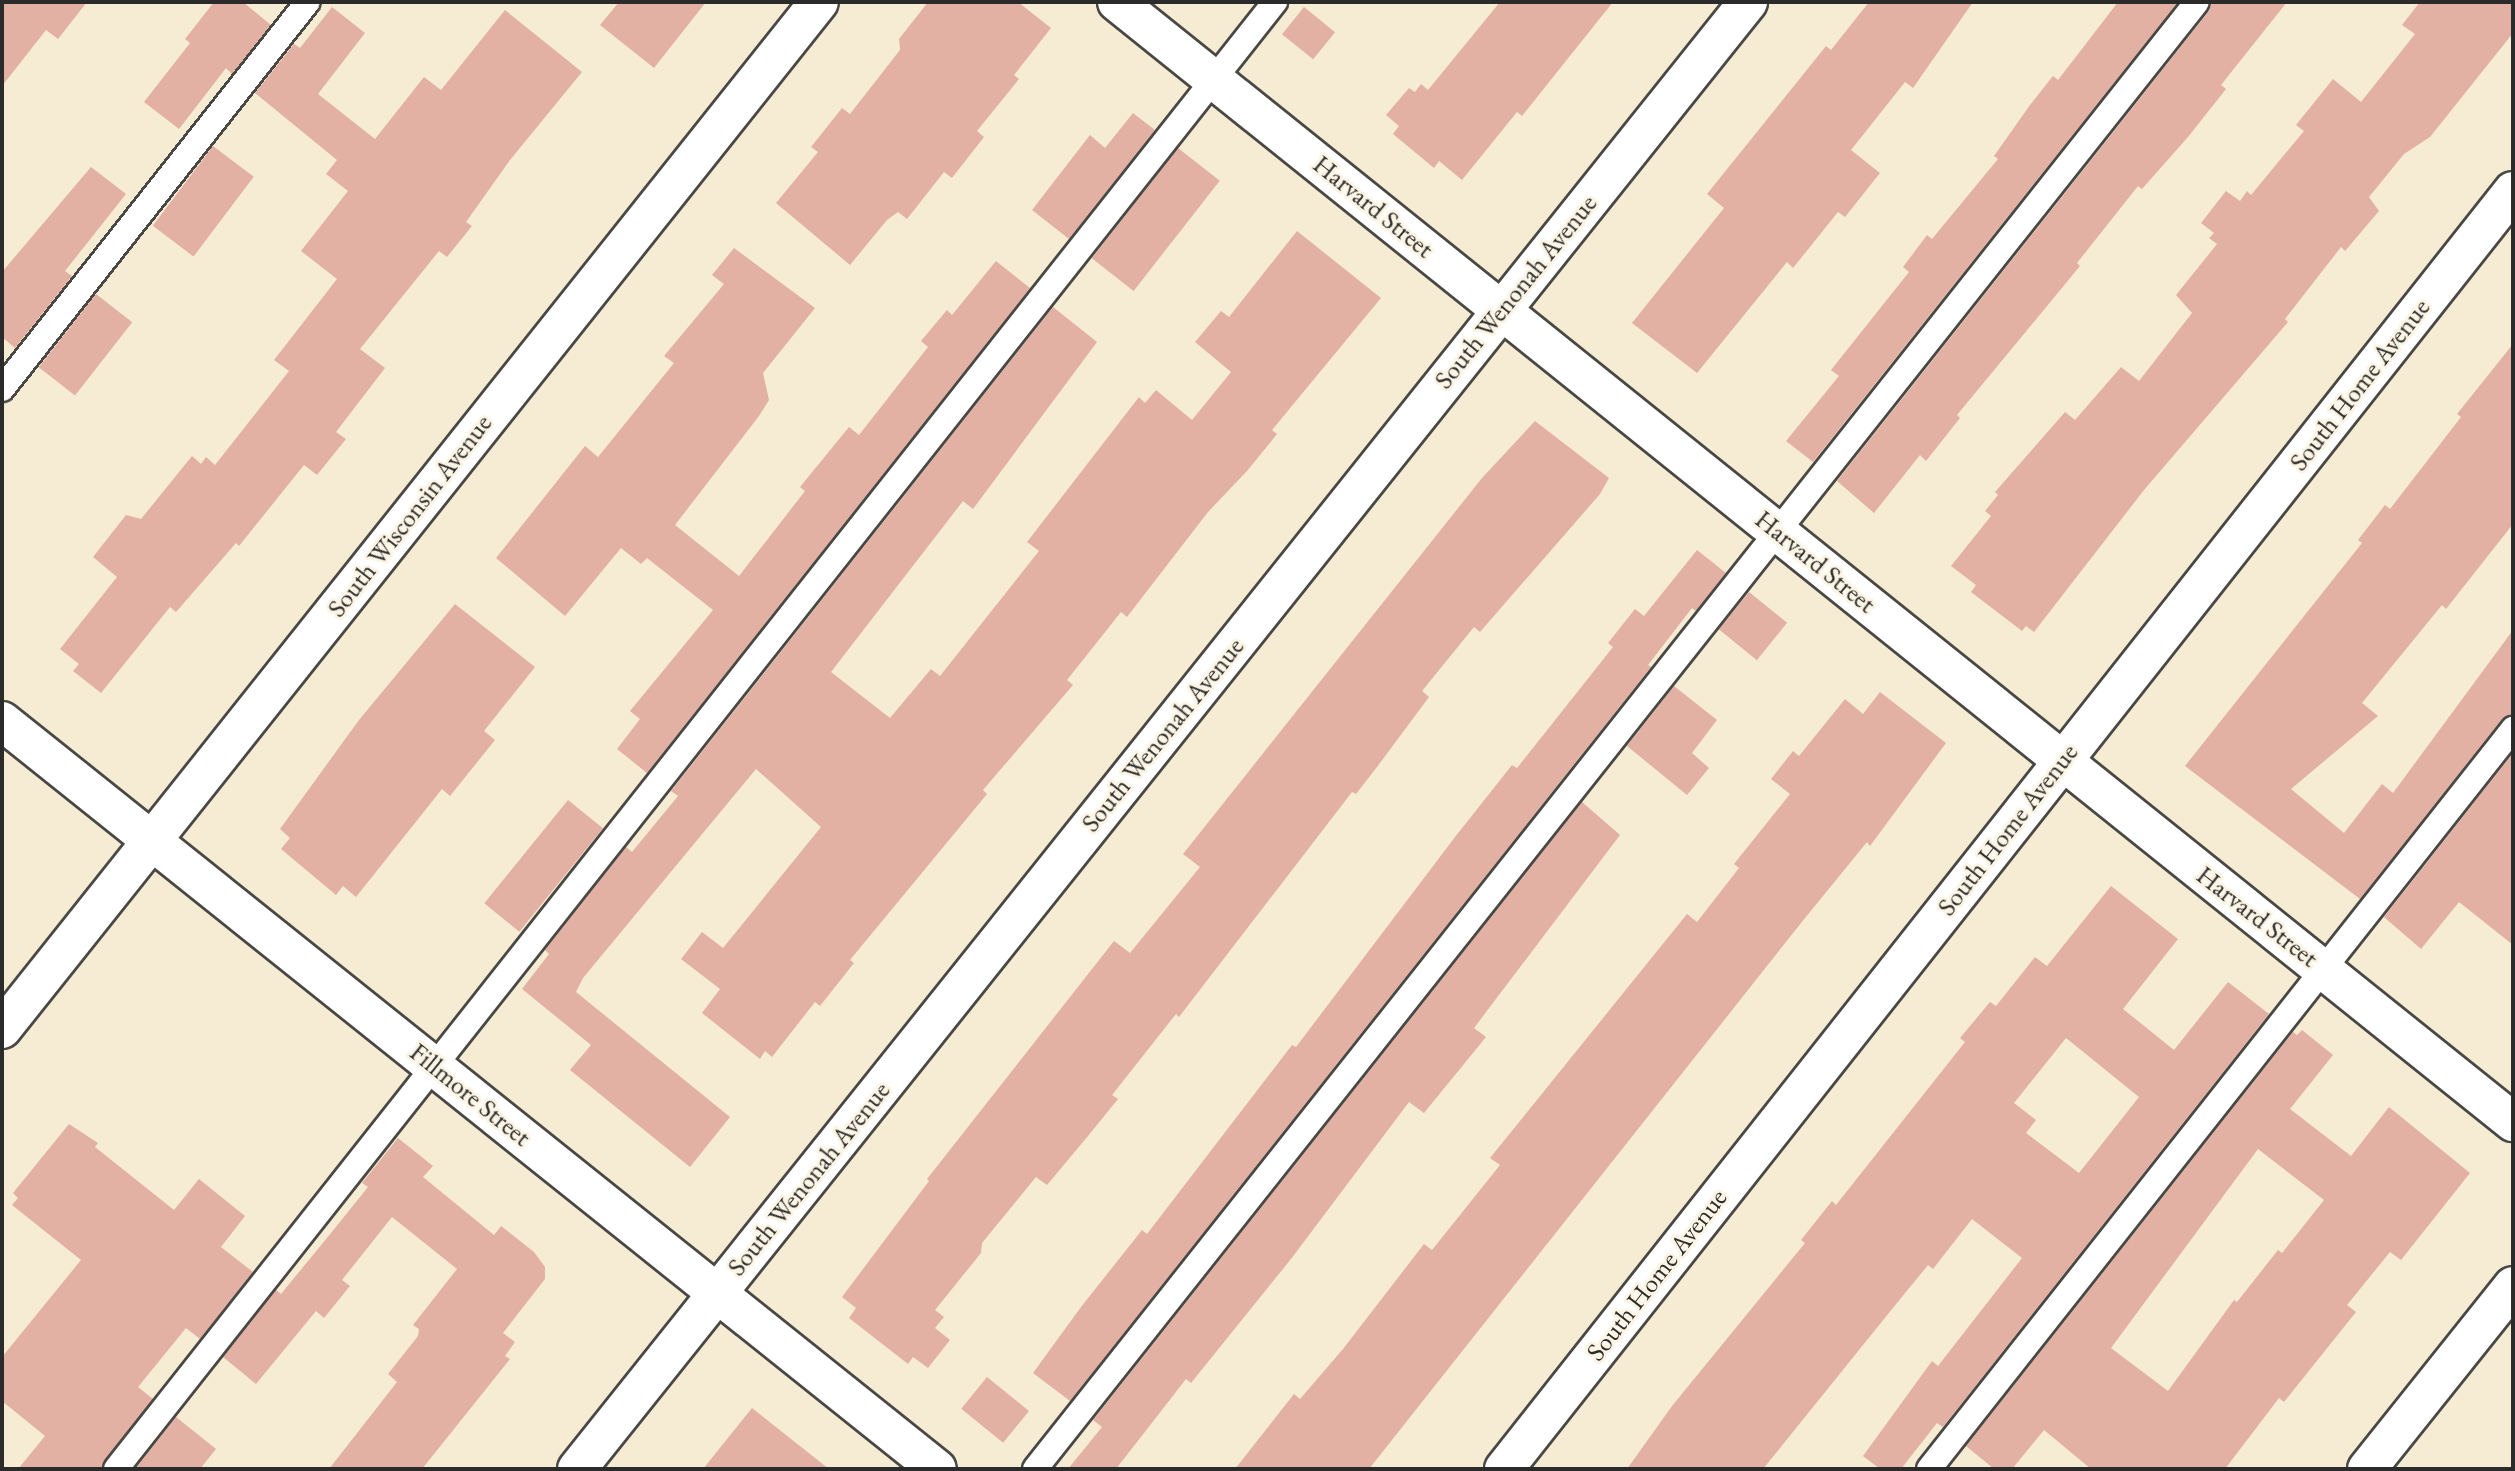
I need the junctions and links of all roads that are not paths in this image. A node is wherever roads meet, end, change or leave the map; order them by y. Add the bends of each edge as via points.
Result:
1 (308, 2) edge
2 (819, 2) edge
3 (1117, 2) edge
4 (1275, 2) edge
5 (1748, 2) edge
6 (2197, 2) edge
7 (1213, 79) junction
8 (2513, 191) edge
9 (1502, 311) junction
10 (2, 389) edge
11 (1777, 532) junction
12 (2, 721) edge
13 (2513, 729) edge
14 (2063, 761) junction
15 (152, 841) junction
16 (2323, 970) junction
17 (2, 1030) edge
18 (434, 1066) junction
19 (2513, 1122) edge
20 (2513, 1286) edge
21 (718, 1294) junction
22 (116, 1469) edge
23 (577, 1469) edge
24 (937, 1469) edge
25 (1035, 1469) edge
26 (1504, 1469) edge
27 (1929, 1469) edge
28 (2367, 1469) edge

1 - 10 lane
2 - 15 street, South Wisconsin Avenue
3 - 7 street, Harvard Street
4 - 7 lane
5 - 9 street, South Wenonah Avenue
6 - 11 lane
7 - 9 street, Harvard Street
7 - 18 lane
8 - 14 street, South Home Avenue
9 - 11 street, Harvard Street
9 - 21 street, South Wenonah Avenue
11 - 14 street, Harvard Street
11 - 25 lane
12 - 15 street, Fillmore Street
13 - 16 lane
14 - 16 street, Harvard Street
14 - 26 street, South Home Avenue
15 - 17 street, South Wisconsin Avenue
15 - 18 street, Fillmore Street
16 - 19 street, Harvard Street
16 - 27 lane
18 - 21 street, Fillmore Street
18 - 22 lane
20 - 28 street
21 - 23 street, South Wenonah Avenue
21 - 24 street, Fillmore Street

